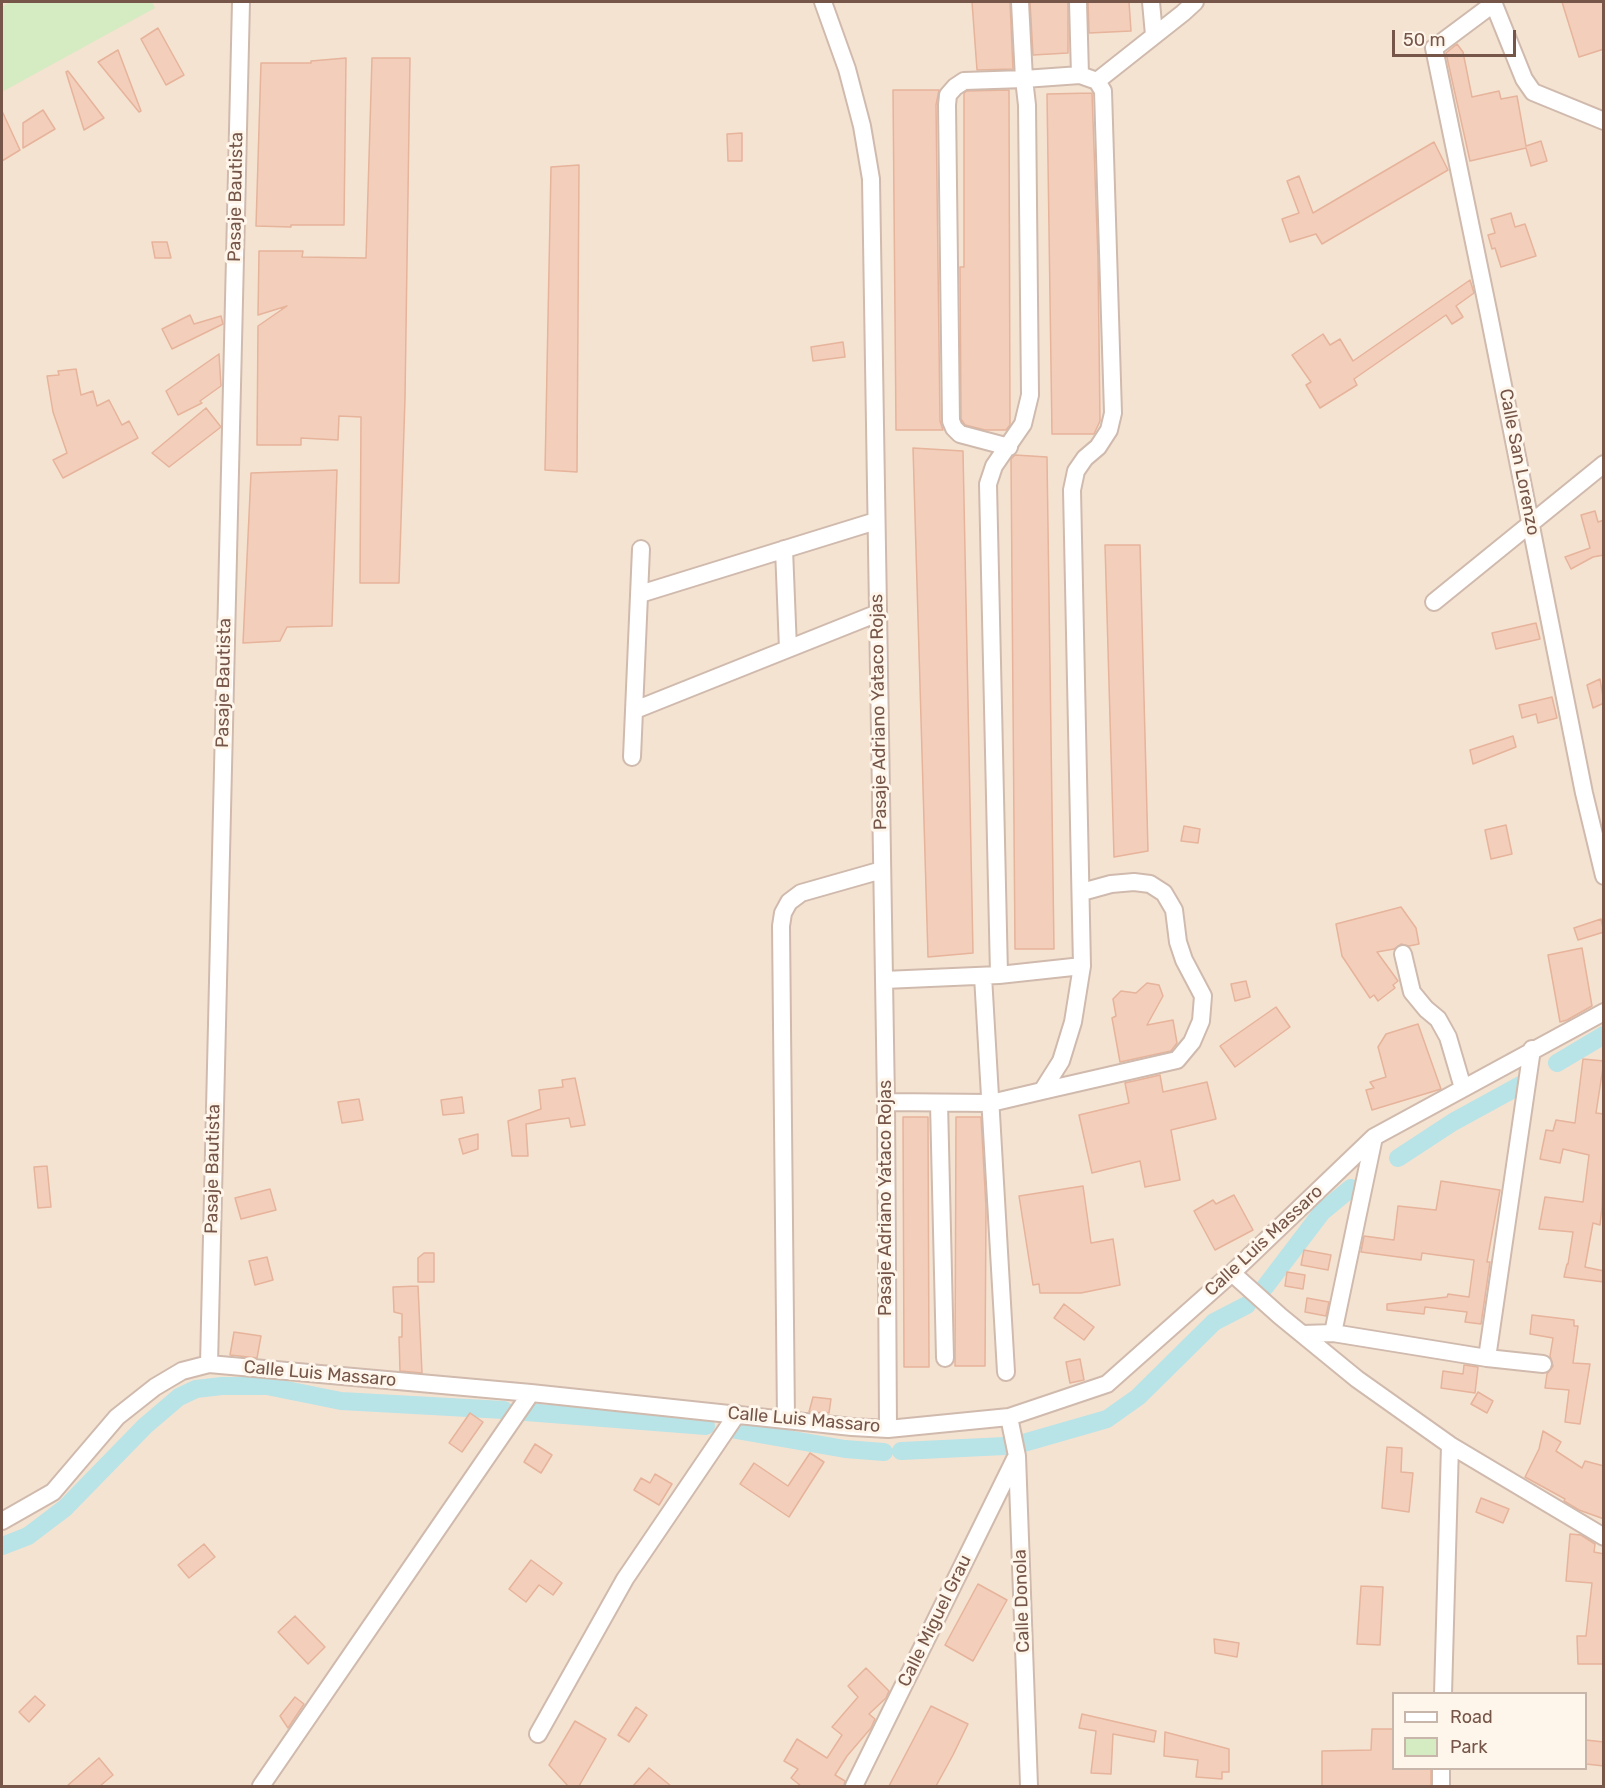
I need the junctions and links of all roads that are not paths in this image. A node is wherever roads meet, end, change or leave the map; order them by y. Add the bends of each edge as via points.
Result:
1 (241, 2) edge
2 (823, 2) edge
3 (1020, 2) edge
4 (1078, 2) edge
5 (1151, 2) edge
6 (1195, 2) edge
7 (1493, 3) edge
8 (1154, 35) junction
9 (1080, 75) junction
10 (1024, 79) junction
11 (1097, 81) junction
12 (1604, 121) edge
13 (1010, 447) junction
14 (1604, 464) edge
15 (876, 521) junction
16 (1531, 522) junction
17 (641, 549) dead end
18 (784, 549) junction
19 (640, 594) junction
20 (1434, 602) dead end
21 (878, 613) junction
22 (788, 649) junction
23 (635, 710) junction
24 (632, 758) dead end
25 (882, 870) junction
26 (1604, 876) edge
27 (1082, 892) junction
28 (1403, 954) dead end
29 (1082, 966) junction
30 (991, 976) junction
31 (884, 980) junction
32 (1604, 1011) edge
33 (1532, 1050) junction
34 (1462, 1088) junction
35 (1042, 1091) junction
36 (886, 1102) junction
37 (939, 1103) junction
38 (991, 1103) junction
39 (1374, 1137) junction
40 (1232, 1273) junction
41 (1303, 1334) junction
42 (1333, 1334) junction
43 (945, 1358) dead end
44 (1487, 1358) junction
45 (209, 1364) junction
46 (1543, 1364) dead end
47 (1006, 1372) dead end
48 (531, 1393) junction
49 (736, 1414) junction
50 (1009, 1417) junction
51 (786, 1420) junction
52 (888, 1429) junction
53 (1450, 1445) junction
54 (1017, 1456) junction
55 (2, 1521) edge
56 (1604, 1537) edge
57 (1443, 1692) edge
58 (538, 1734) dead end
59 (1441, 1770) edge
60 (261, 1786) edge
61 (854, 1786) edge
62 (1029, 1786) edge
63 (1441, 1786) edge

1 - 45 street, Pasaje Bautista
2 - 15 street, Pasaje Adriano Yataco Rojas via 847,69 871,179
3 - 10 street
4 - 9 street
5 - 8 street
6 - 8 street
7 - 12 street via 1533,92
7 - 16 street, Calle San Lorenzo via 1434,48
8 - 11 street
9 - 10 street
9 - 11 street
10 - 13 street via 1030,395 1023,424
10 - 13 street via 964,81 948,95 947,105 951,421 960,434
11 - 27 street via 1103,91 1113,412 1109,430 1076,471 1072,490
13 - 30 street via 994,466 988,484
14 - 16 street
15 - 18 street
15 - 21 street, Pasaje Adriano Yataco Rojas
16 - 20 street
16 - 26 street, Calle San Lorenzo
17 - 19 street
18 - 19 street
18 - 22 street
19 - 23 street
21 - 22 street
21 - 25 street, Pasaje Adriano Yataco Rojas
22 - 23 street
23 - 24 street
25 - 31 street, Pasaje Adriano Yataco Rojas
25 - 51 street via 801,893 783,912
27 - 29 street
27 - 35 street via 1134,882 1150,884 1164,893 1174,910 1184,960 1203,996 1202,1021 1177,1060
28 - 34 street via 1412,992 1438,1019 1448,1037
29 - 30 street
29 - 35 street via 1073,1022 1061,1061
30 - 31 street
30 - 38 street
31 - 36 street, Pasaje Adriano Yataco Rojas
32 - 33 street, Calle Luis Massaro
33 - 34 street, Calle Luis Massaro
33 - 44 street
34 - 39 street, Calle Luis Massaro
35 - 38 street
36 - 37 street
36 - 52 street, Pasaje Adriano Yataco Rojas
37 - 38 street
37 - 43 street
38 - 47 street
39 - 40 street, Calle Luis Massaro
39 - 42 street
40 - 41 street
40 - 50 street, Calle Luis Massaro via 1107,1384
41 - 42 street
41 - 53 street via 1357,1379
42 - 44 street
44 - 46 street
45 - 48 street, Calle Luis Massaro
45 - 55 street, Calle Luis Massaro via 182,1371 155,1387 117,1418 53,1492
48 - 49 street, Calle Luis Massaro
48 - 60 street
49 - 51 street, Calle Luis Massaro
49 - 58 street via 625,1579
50 - 52 street, Calle Luis Massaro
50 - 54 street, Calle Donola
51 - 52 street, Calle Luis Massaro
53 - 56 street
53 - 57 street
54 - 61 street, Calle Miguel Grau
54 - 62 street, Calle Donola
59 - 63 street

